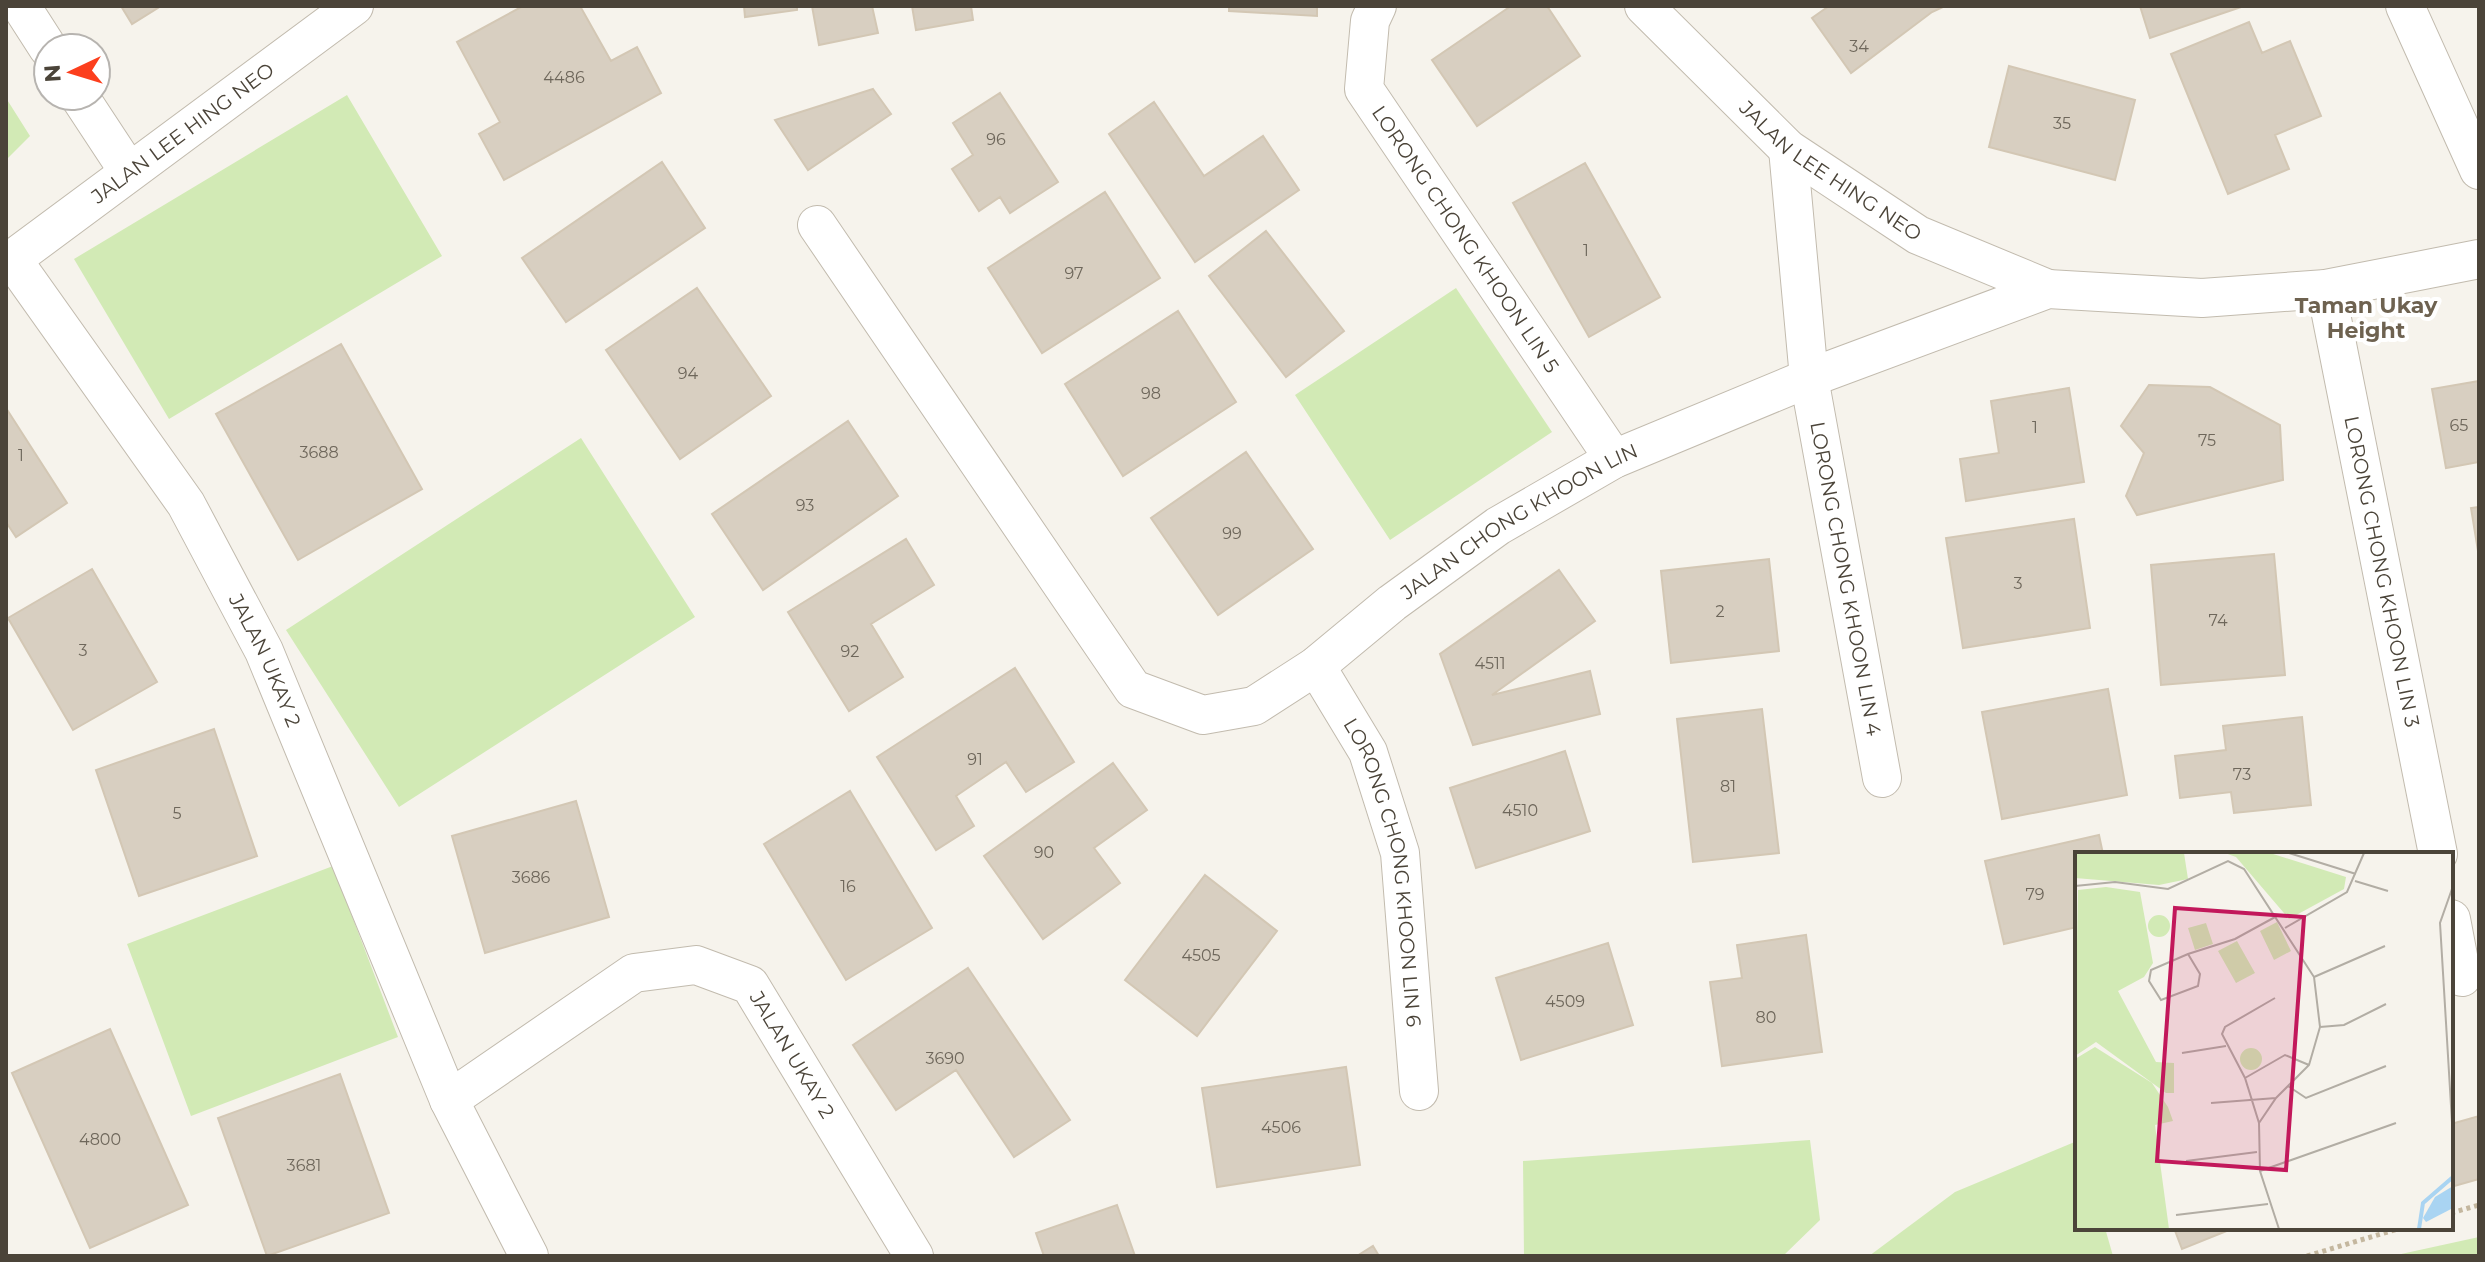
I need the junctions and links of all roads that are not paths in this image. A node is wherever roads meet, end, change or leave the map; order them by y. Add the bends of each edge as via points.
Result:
1 (21, 6) edge
2 (354, 6) edge
3 (1377, 6) edge
4 (2405, 6) edge
5 (1668, 14) edge
6 (38, 32) edge
7 (90, 112) edge
8 (1788, 149) junction
9 (2479, 170) edge
10 (129, 172) junction
11 (817, 225) dead end
12 (2479, 259) edge
13 (9, 261) edge
14 (2048, 289) junction
15 (2326, 289) junction
16 (1809, 378) junction
17 (1614, 459) junction
18 (1316, 666) junction
19 (1882, 778) dead end
20 (2438, 852) edge
21 (2453, 930) edge
22 (2462, 977) dead end
23 (1419, 1091) dead end
24 (449, 1100) junction
25 (529, 1256) edge
26 (914, 1256) edge

1 - 6 street
2 - 10 street, JALAN LEE HING NEO
3 - 17 street, LORONG CHONG KHOON LIN 5 via 1370,21 1364,89
4 - 9 street
5 - 8 street, JALAN LEE HING NEO
7 - 10 street
8 - 14 street, JALAN LEE HING NEO via 1918,235
8 - 16 street, LORONG CHONG KHOON LIN 4
10 - 13 street, JALAN LEE HING NEO
11 - 18 street, JALAN CHONG KHOON LIN via 1133,689 1203,715 1254,706
12 - 15 street, JALAN CHONG KHOON LIN
13 - 24 street, JALAN UKAY 2 via 186,504 264,651
14 - 15 street, JALAN CHONG KHOON LIN via 2202,298
14 - 16 street, JALAN CHONG KHOON LIN
15 - 20 street, LORONG CHONG KHOON LIN 3
16 - 17 street, JALAN CHONG KHOON LIN
16 - 19 street, LORONG CHONG KHOON LIN 4
17 - 18 street, JALAN CHONG KHOON LIN via 1498,526
18 - 23 street, LORONG CHONG KHOON LIN 6 via 1368,752 1400,853
21 - 22 street
24 - 25 street, JALAN UKAY 2
24 - 26 street, JALAN UKAY 2 via 634,973 696,965 750,985

